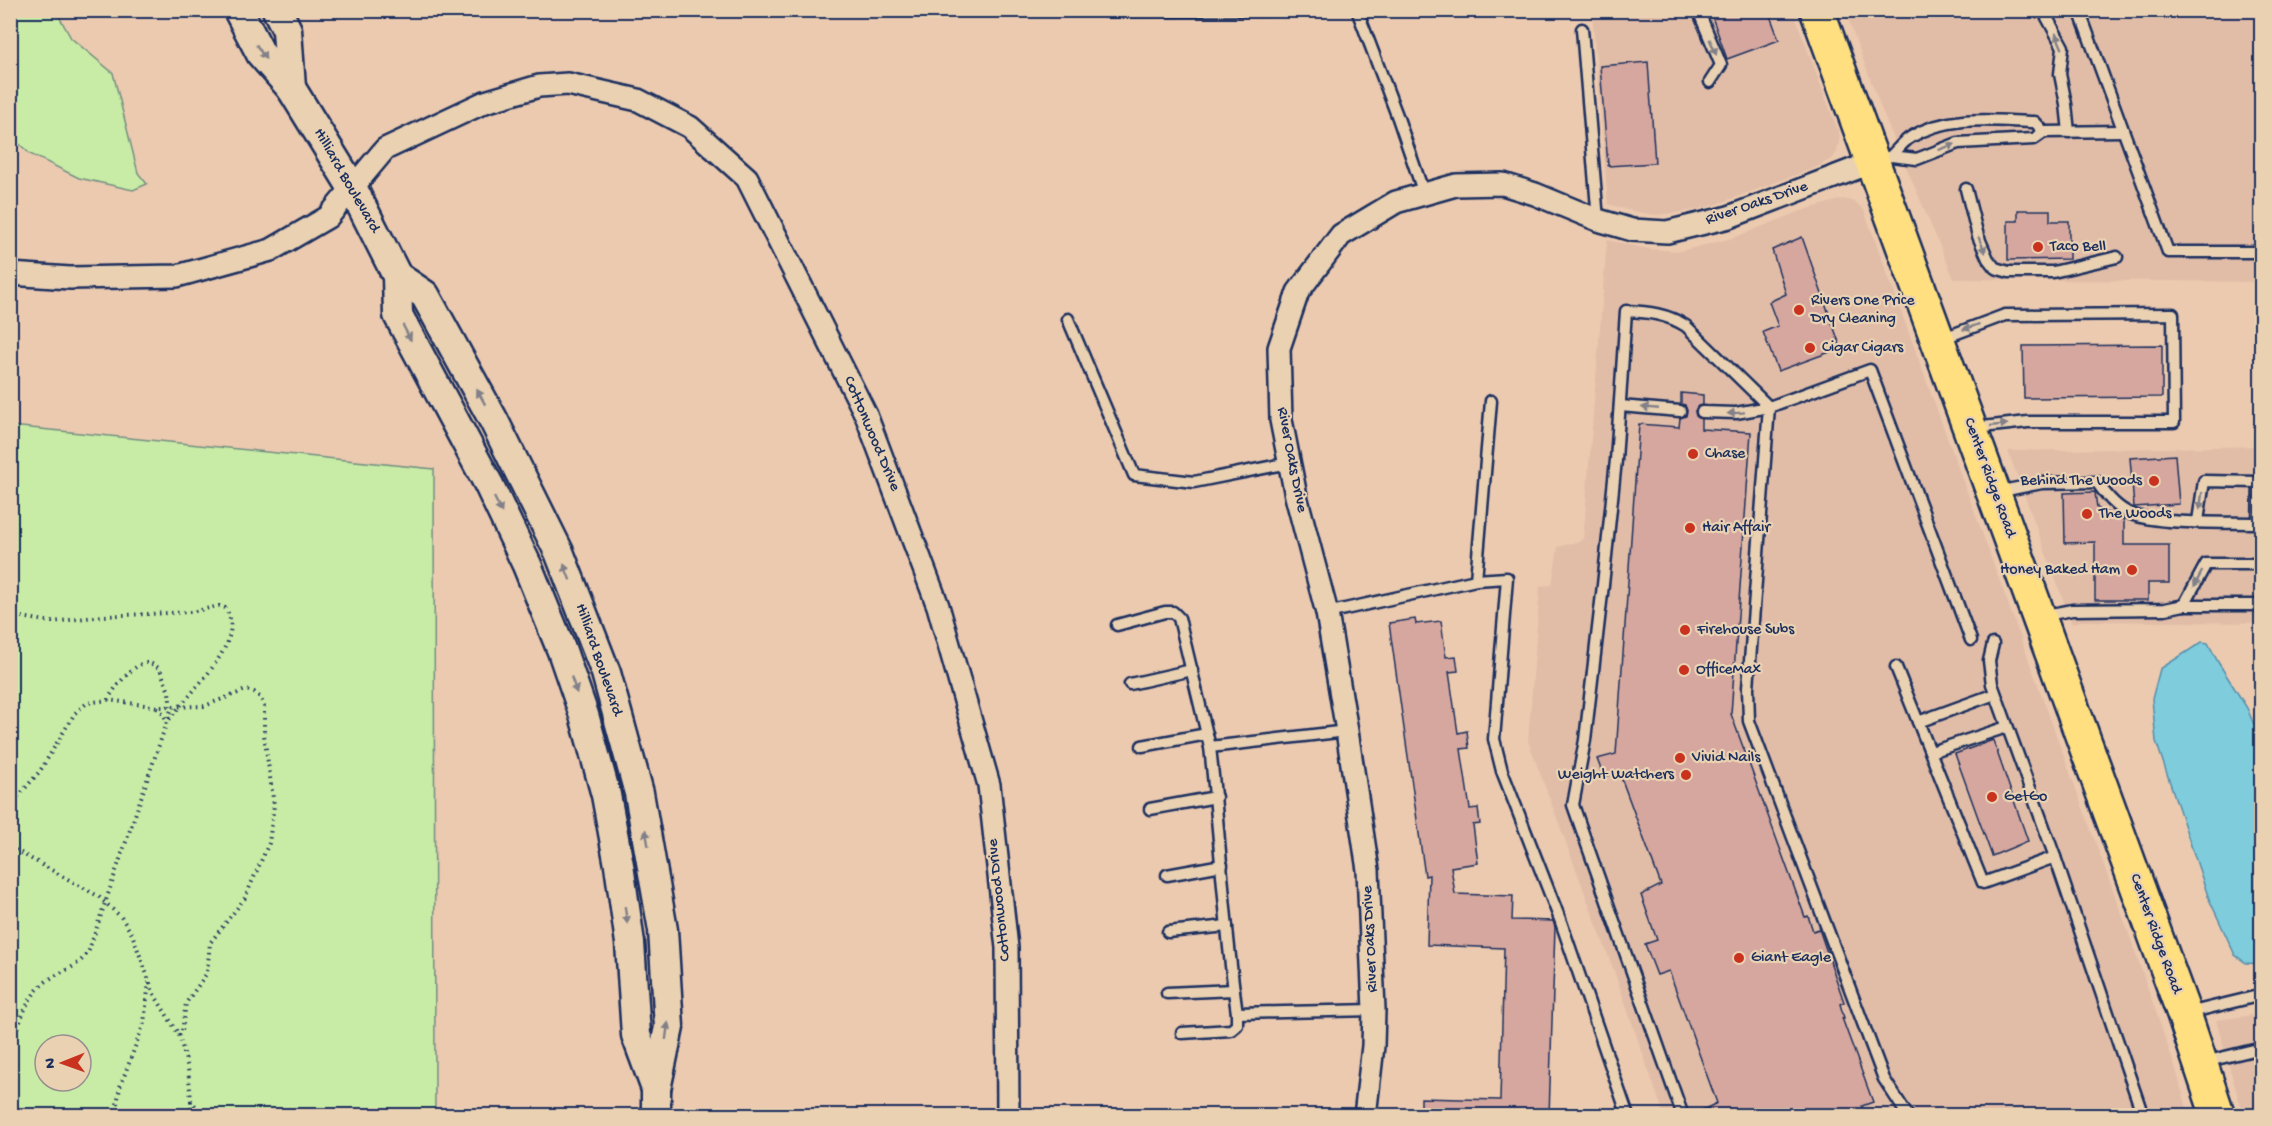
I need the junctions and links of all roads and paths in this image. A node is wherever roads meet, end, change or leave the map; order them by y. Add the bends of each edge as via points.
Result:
1 (238, 10) edge
2 (277, 10) edge
3 (1266, 10) edge
4 (1357, 10) edge
5 (1698, 10) edge
6 (1817, 10) edge
7 (2043, 10) edge
8 (2079, 10) edge
9 (1105, 11) edge
10 (1582, 29) dead end
11 (1710, 82) dead end
12 (291, 88) junction
13 (2123, 131) junction
14 (2043, 132) junction
15 (2069, 132) junction
16 (1882, 159) junction
17 (352, 187) junction
18 (1966, 189) dead end
19 (1424, 194) junction
20 (1599, 220) junction
21 (2262, 252) edge
22 (2117, 257) dead end
23 (10, 274) edge
24 (1068, 319) dead end
25 (1938, 340) junction
26 (1491, 401) dead end
27 (1620, 406) junction
28 (1769, 407) junction
29 (1680, 411) dead end
30 (1702, 412) dead end
31 (1970, 428) junction
32 (1289, 463) junction
33 (2260, 481) edge
34 (1994, 493) junction
35 (2198, 521) junction
36 (2262, 564) edge
37 (1476, 580) junction
38 (2184, 605) junction
39 (2262, 605) edge
40 (1327, 613) junction
41 (10, 615) edge
42 (2039, 616) junction
43 (1117, 625) dead end
44 (1971, 640) dead end
45 (1993, 644) dead end
46 (1896, 667) dead end
47 (1192, 670) junction
48 (1130, 684) dead end
49 (1995, 693) junction
50 (192, 694) junction
51 (108, 700) junction
52 (154, 706) junction
53 (198, 706) junction
54 (171, 707) junction
55 (180, 707) junction
56 (1918, 722) junction
57 (167, 723) junction
58 (2007, 727) junction
59 (1347, 730) junction
60 (1208, 734) junction
61 (1142, 746) dead end
62 (1210, 747) junction
63 (1930, 752) junction
64 (1216, 796) junction
65 (10, 806) edge
66 (1150, 809) dead end
67 (10, 847) edge
68 (2055, 857) junction
69 (1222, 865) junction
70 (1167, 874) dead end
71 (106, 902) junction
72 (1227, 926) junction
73 (1168, 932) dead end
74 (149, 981) junction
75 (1234, 990) junction
76 (1167, 993) dead end
77 (2262, 995) edge
78 (1374, 1010) junction
79 (1237, 1012) junction
80 (2184, 1014) junction
81 (1182, 1033) dead end
82 (179, 1035) junction
83 (13, 1045) dead end
84 (2262, 1048) edge
85 (2201, 1063) junction
86 (191, 1100) junction
87 (656, 1102) edge
88 (115, 1116) edge
89 (191, 1116) edge
90 (203, 1116) edge
91 (1008, 1116) edge
92 (1365, 1116) edge
93 (1628, 1116) edge
94 (1683, 1116) edge
95 (1908, 1116) edge
96 (2143, 1116) edge
97 (2218, 1116) edge

1 -> 12 main road, Hilliard Boulevard via 261,54
2 - 12 main road, Hilliard Boulevard via 287,30
3 - 9 lane
4 - 19 lane
5 -> 11 lane via 1721,65
6 - 16 main road, Center Ridge Road
15 -> 7 lane via 2060,74 2063,47
8 - 13 lane
10 - 20 lane
12 - 17 main road, Hilliard Boulevard
13 - 15 lane
13 - 21 lane via 2168,252
14 - 15 lane
16 -> 14 lane via 1917,159 1958,143 2034,139
14 - 16 lane via 2035,122 1955,121 1910,137
16 - 20 street, River Oaks Drive via 1729,218 1667,232 1632,230
16 - 25 main road, Center Ridge Road
17 - 23 street, Cottonwood Drive via 328,217 271,250 177,276 70,278
17 - 87 main road, Hilliard Boulevard via 397,276 425,295 494,421 559,552 606,673 639,793 663,930 669,1027
17 - 91 street, Cottonwood Drive via 385,148 485,102 538,86 567,84 638,100 690,127 747,178 866,415 938,606 988,785 1007,948
18 -> 22 lane via 1978,236 1995,268 2009,272 2054,272
19 - 20 street, River Oaks Drive via 1456,185 1503,184
19 - 32 street, River Oaks Drive via 1396,202 1341,235 1298,292 1279,348 1281,420
24 - 32 lane via 1134,475 1194,482
25 - 31 main road, Center Ridge Road
31 -> 25 lane via 2028,422 2174,422 2173,314 2005,315
26 - 37 lane
27 - 28 lane via 1626,311 1661,314 1686,326
29 -> 27 lane
27 - 94 lane via 1586,740 1573,805
28 -> 30 lane via 1736,413
28 - 44 lane via 1870,370
28 - 95 lane via 1749,721 1884,1079
31 - 34 main road, Center Ridge Road
32 - 40 street, River Oaks Drive
33 -> 35 lane via 2204,481
33 - 35 lane via 2258,523
34 - 35 lane via 2042,483 2097,482 2106,495 2130,514
34 - 42 main road, Center Ridge Road
36 -> 38 lane via 2206,564
37 - 40 lane
37 - 93 lane via 1507,578 1494,738 1502,771 1561,922
38 - 39 lane
38 - 42 lane via 2164,609 2072,610
40 - 59 street, River Oaks Drive
41 - 50 path via 61,621 182,613 222,606 230,616 231,632
42 - 80 main road, Center Ridge Road
43 - 47 lane via 1173,612 1179,618
45 - 49 lane via 1989,668
46 - 56 lane
47 - 48 lane
47 - 60 lane
49 - 56 lane
49 - 58 lane
50 - 53 path via 193,703
50 - 55 path
51 - 52 path
51 - 54 path via 130,673 148,663 160,669
51 - 65 path via 94,701 79,709 40,771
52 - 54 path
52 - 57 path via 164,714
53 - 55 path
53 - 82 path via 214,704 246,690 261,698 273,822 251,888 210,943 207,973 186,1003
54 - 55 path
54 - 57 path
55 - 57 path
56 - 63 lane
57 - 71 path
58 - 63 lane
58 - 68 lane
59 - 62 lane
59 - 78 street, River Oaks Drive via 1368,870
60 - 61 lane
60 - 62 lane
62 - 64 lane
63 - 68 lane via 1983,883
64 - 66 lane
64 - 69 lane
67 - 71 path
68 - 96 lane
69 - 70 lane
69 - 72 lane
71 - 74 path via 132,934
71 - 83 path via 87,954 33,994
72 - 73 lane
72 - 75 lane
74 - 82 path
74 - 88 path via 144,1023 120,1087
75 - 76 lane
75 - 79 lane
77 - 80 lane
78 - 79 lane
78 - 92 street, River Oaks Drive
79 - 81 lane via 1237,1025 1231,1030
80 - 85 main road, Center Ridge Road
82 - 86 path
84 - 85 lane
85 - 97 main road, Center Ridge Road
86 - 89 path
86 - 90 path

